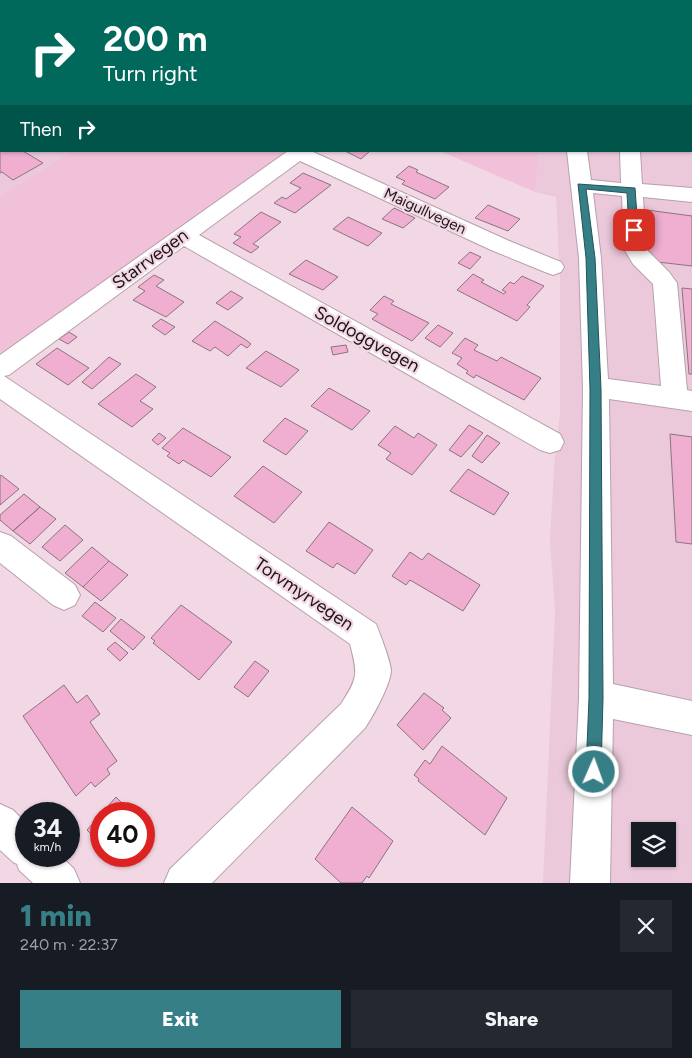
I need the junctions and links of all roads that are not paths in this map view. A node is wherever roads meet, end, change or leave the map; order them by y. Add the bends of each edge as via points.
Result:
1 (299, 152) edge
2 (577, 152) edge
3 (630, 152) edge
4 (581, 186) junction
5 (632, 190) junction
6 (692, 195) edge
7 (183, 236) junction
8 (553, 267) dead end
9 (0, 368) edge
10 (0, 386) edge
11 (596, 387) junction
12 (683, 400) edge
13 (550, 442) dead end
14 (0, 545) edge
15 (64, 596) dead end
16 (596, 698) junction
17 (692, 718) edge
18 (0, 822) edge
19 (15, 838) edge
20 (45, 867) edge
21 (60, 883) edge
22 (184, 883) edge
23 (590, 883) edge

1 - 7 street, Starrvegen
1 - 8 street, Maigullvegen
2 - 4 street
3 - 5 street
4 - 5 street
4 - 11 street via 590,258
5 - 6 street
5 - 12 street via 634,249 665,283
7 - 9 street, Starrvegen
7 - 13 street, Soldoggvegen
10 - 22 street, Torvmyrvegen via 364,634 374,670 365,697 353,716
11 - 12 street
11 - 16 street
14 - 15 street
16 - 17 street
16 - 23 street
18 - 19 street
20 - 21 street

